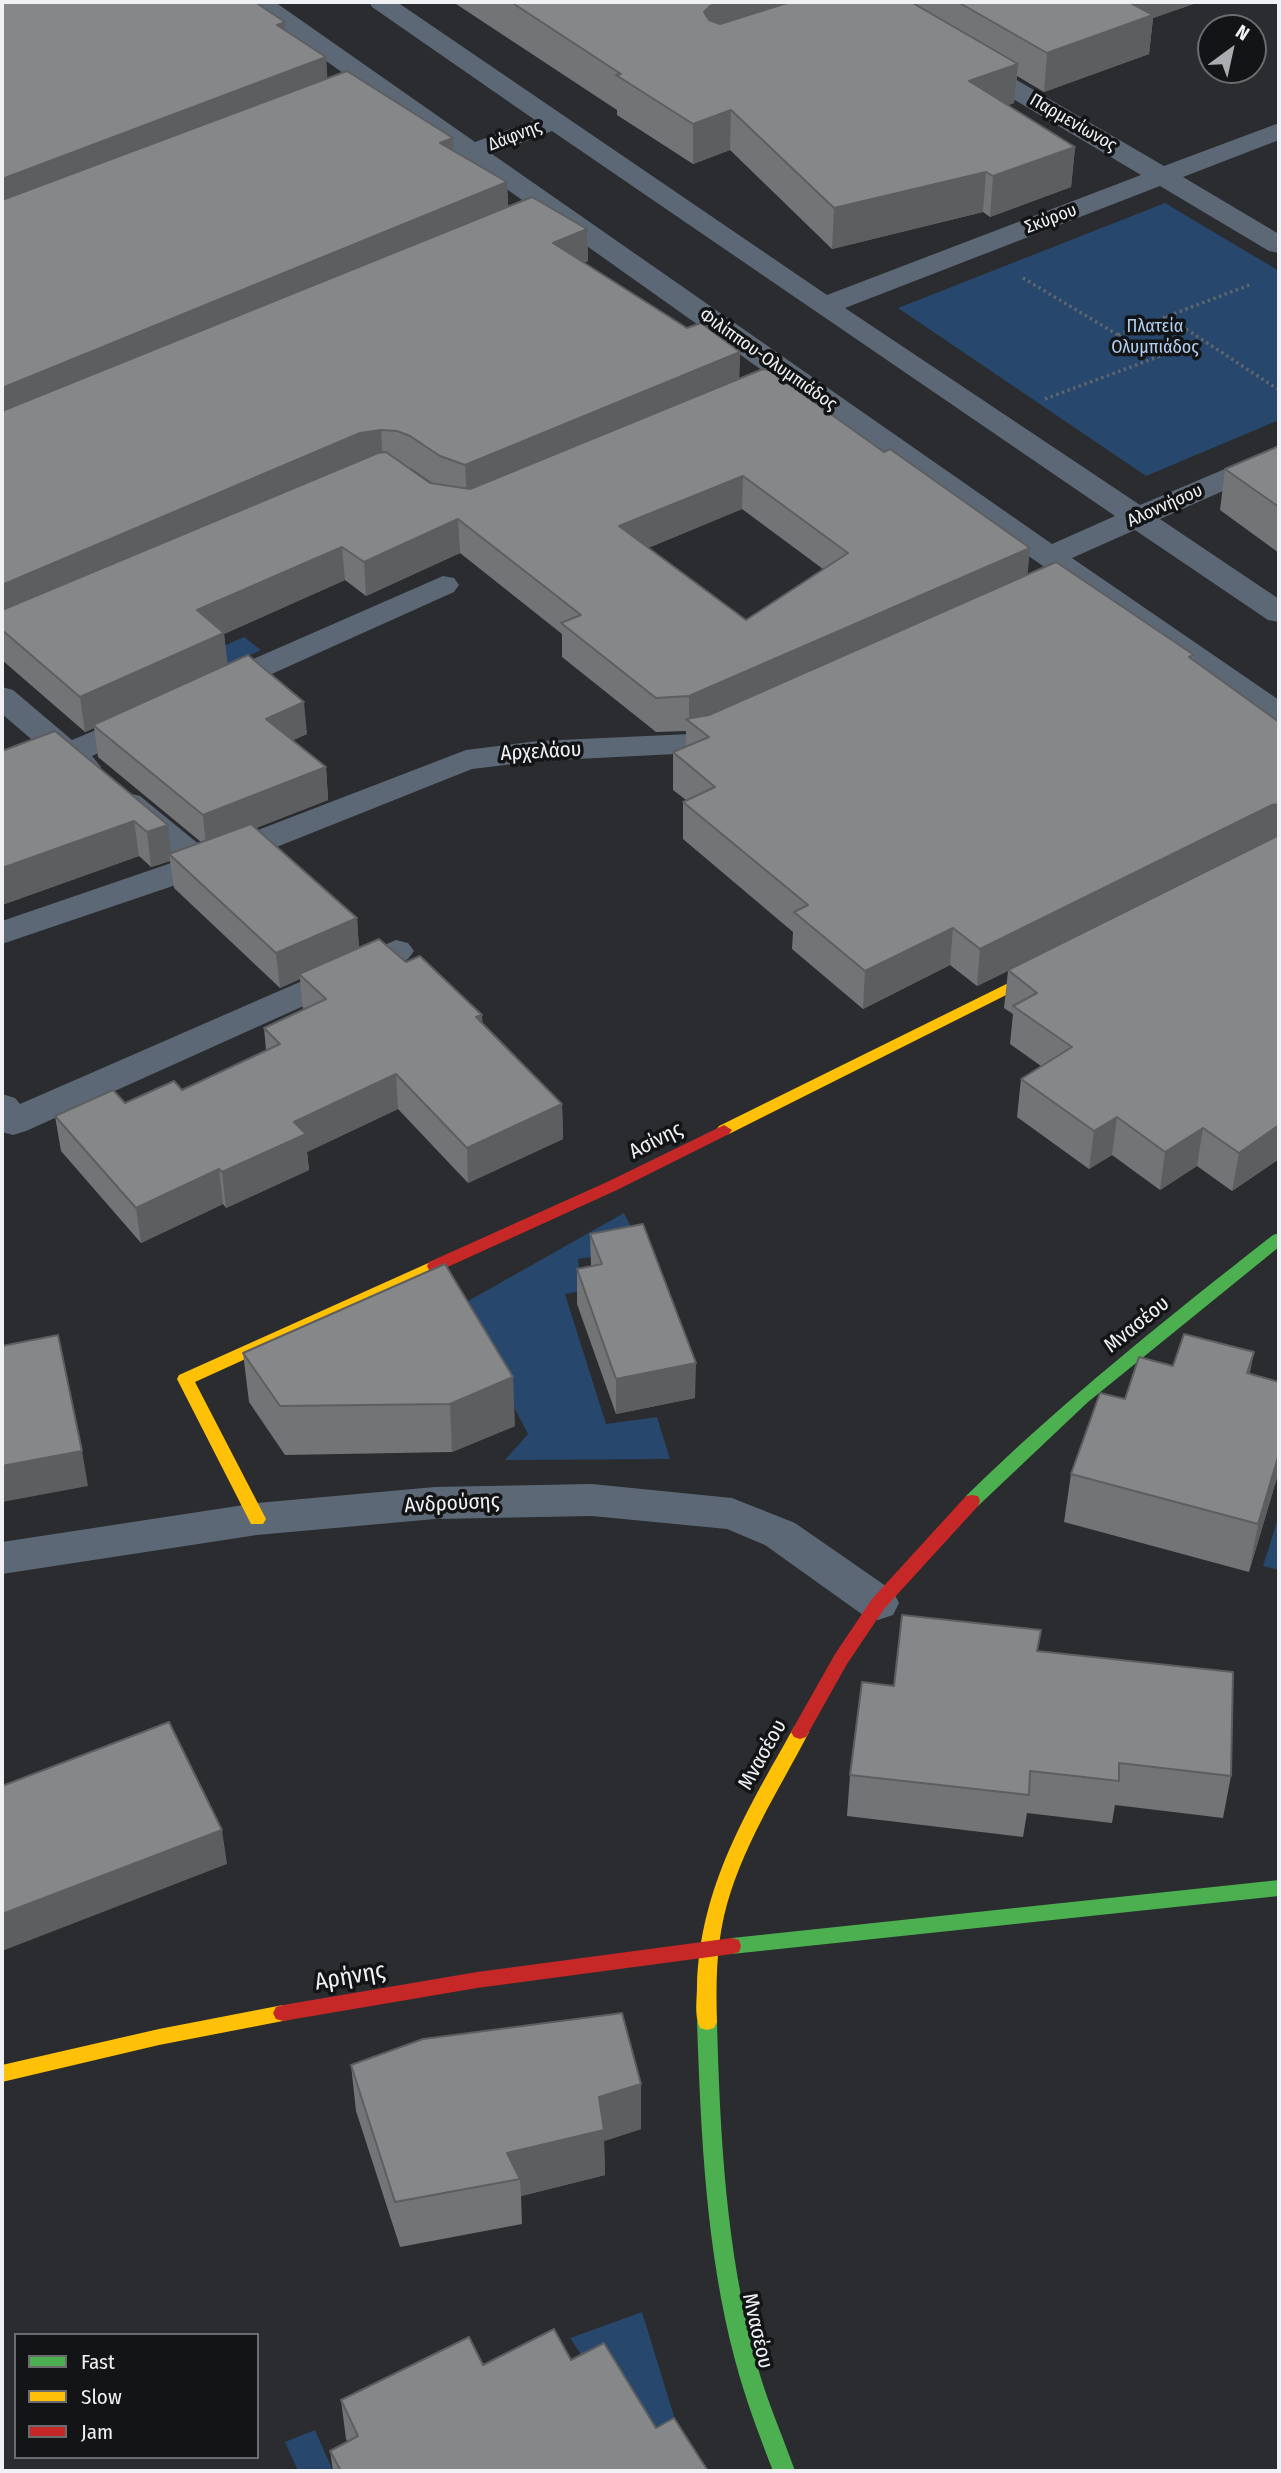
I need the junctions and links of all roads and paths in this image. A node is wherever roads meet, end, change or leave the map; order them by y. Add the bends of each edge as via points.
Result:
1 (259, 2) edge
2 (382, 2) edge
3 (949, 50) edge
4 (556, 121) junction
5 (1279, 131) edge
6 (474, 152) junction
7 (1162, 176) junction
8 (1279, 245) edge
9 (974, 248) junction
10 (1254, 283) dead end
11 (824, 306) junction
12 (1166, 316) junction
13 (1118, 335) junction
14 (1203, 340) junction
15 (1155, 357) junction
16 (1279, 390) edge
17 (992, 419) junction
18 (1279, 455) edge
19 (1139, 518) junction
20 (1063, 565) junction
21 (443, 585) dead end
22 (1038, 591) edge
23 (1279, 613) edge
24 (2, 697) edge
25 (765, 714) edge
26 (1279, 715) edge
27 (69, 754) junction
28 (202, 864) junction
29 (2, 933) edge
30 (396, 951) edge
31 (1070, 958) edge
32 (2, 1107) edge
33 (1279, 1239) edge
34 (257, 1519) junction
35 (2, 1558) edge
36 (878, 1603) junction
37 (1279, 1888) edge
38 (709, 1947) junction
39 (2, 2074) edge
40 (783, 2471) edge

1 - 6 street, Φιλίππου-Ολυμπιάδος via 361,87
2 - 4 street
3 - 7 street, Παρμενίωνος
4 - 6 street, Δάφνης
4 - 11 street
5 - 7 street, Σκύρου
6 - 20 street, Φιλίππου-Ολυμπιάδος via 540,213 777,382
7 - 8 street, Παρμενίωνος
7 - 9 street, Σκύρου
9 - 11 street, Σκύρου
9 - 13 path
10 - 12 path
11 - 17 street
12 - 13 path
12 - 14 path
13 - 15 path
14 - 15 path
14 - 16 path
15 - 17 path
17 - 19 street
18 - 19 street, Αλοννήσου
19 - 20 street, Αλοννήσου
19 - 23 street
20 - 22 street
20 - 26 street, Φιλίππου-Ολυμπιάδος
21 - 27 street
24 - 27 street
25 - 28 street, Αρχελάου via 695,743 538,751 466,760
27 - 28 street
28 - 29 street, Αρχελάου
30 - 32 street via 13,1122
31 - 34 street, Ασίνης via 612,1186 185,1379
33 - 36 street, Μνασέου via 1046,1427
34 - 35 street, Ανδρούσης
34 - 36 street, Ανδρούσης via 520,1500 592,1500 712,1510 780,1534
36 - 38 street, Μνασέου via 752,1819 718,1901
37 - 38 street, Αρήνης
38 - 39 street, Αρήνης via 314,2006
38 - 40 street, Μνασέου via 715,2192 727,2293 747,2382

